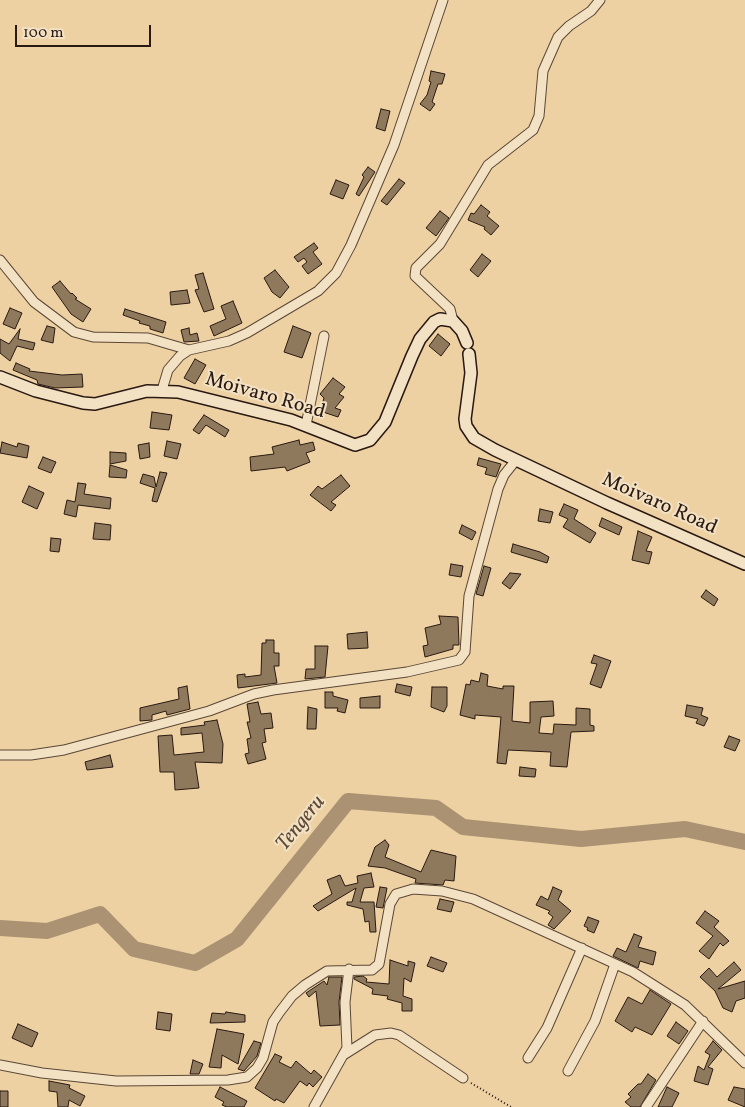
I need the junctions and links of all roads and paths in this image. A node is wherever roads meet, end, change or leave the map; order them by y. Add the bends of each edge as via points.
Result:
1 (443, 0) edge
2 (600, 0) edge
3 (0, 260) edge
4 (453, 321) junction
5 (324, 336) dead end
6 (189, 350) junction
7 (0, 377) edge
8 (162, 390) junction
9 (306, 425) junction
10 (516, 460) junction
11 (745, 564) edge
12 (0, 755) edge
13 (582, 948) junction
14 (615, 964) junction
15 (349, 969) junction
16 (703, 1021) junction
17 (345, 1054) junction
18 (528, 1058) dead end
19 (745, 1063) edge
20 (0, 1065) edge
21 (568, 1071) dead end
22 (463, 1078) joint
23 (314, 1107) edge
24 (511, 1107) edge
25 (646, 1107) edge

1 - 6 street via 394,145 336,273 318,291 246,333 228,341
2 - 4 street via 558,38 542,70 539,116 533,130 488,165 440,244 416,268 415,276 450,309
3 - 6 street via 34,302 74,332 93,337 148,338
4 - 9 street, Moivaro Road via 434,322 420,339 392,408 370,440 355,445
4 - 10 street, Moivaro Road via 462,331 468,348 471,373 466,426 478,441
5 - 9 street
6 - 8 street via 172,364
7 - 8 street, Moivaro Road via 36,391 95,404
8 - 9 street, Moivaro Road
10 - 11 street, Moivaro Road
10 - 12 street via 504,475 497,494 469,596 465,652 459,660 407,672 254,694 209,711 64,750
13 - 14 street
13 - 15 street via 473,899 442,890 413,888 396,894 390,904 379,964 372,970
13 - 18 street via 547,1028
14 - 16 street via 668,993
14 - 21 street via 595,1021
15 - 17 street
15 - 20 street via 327,971 316,976 292,996 273,1022 260,1063 247,1077 116,1081
16 - 19 street
16 - 25 street
17 - 22 street via 375,1035 391,1033 399,1035
17 - 23 street via 321,1090
22 - 24 path

